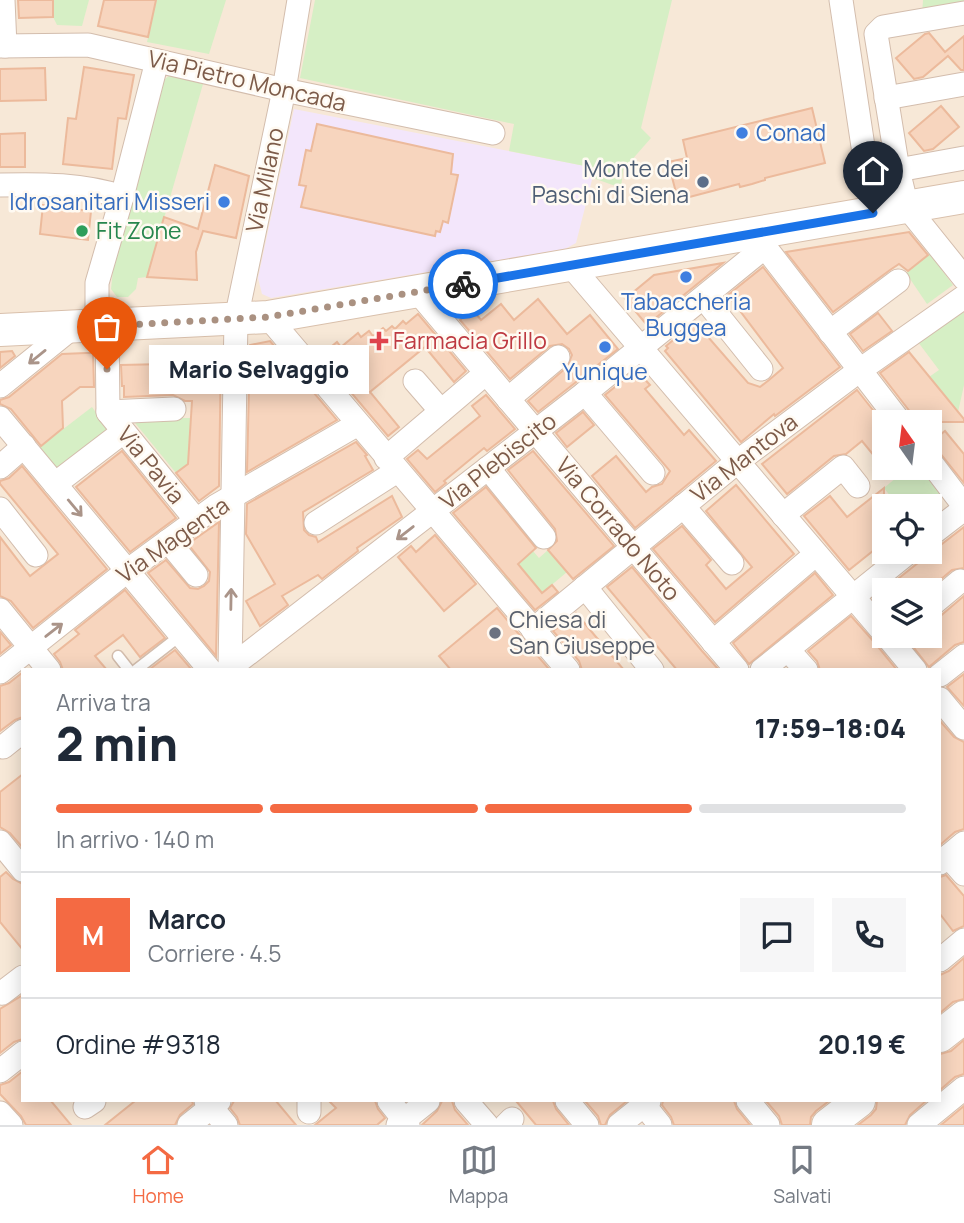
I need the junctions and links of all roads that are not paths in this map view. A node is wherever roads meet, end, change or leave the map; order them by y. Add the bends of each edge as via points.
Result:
1 (3, 0) edge
2 (299, 0) edge
3 (841, 0) edge
4 (964, 13) edge
5 (3, 46) edge
6 (157, 61) junction
7 (964, 84) edge
8 (284, 90) junction
9 (886, 98) junction
10 (493, 133) dead end
11 (964, 158) edge
12 (898, 170) junction
13 (0, 185) edge
14 (122, 197) junction
15 (964, 197) edge
16 (907, 207) junction
17 (873, 213) junction
18 (764, 240) junction
19 (571, 267) junction
20 (964, 278) edge
21 (898, 281) dead end
22 (418, 291) junction
23 (964, 297) edge
24 (704, 298) junction
25 (268, 317) junction
26 (236, 319) junction
27 (92, 326) junction
28 (0, 330) edge
29 (830, 332) junction
30 (641, 348) junction
31 (558, 357) dead end
32 (761, 369) dead end
33 (860, 370) junction
34 (486, 373) junction
35 (415, 381) dead end
36 (0, 386) edge
37 (585, 393) junction
38 (508, 399) junction
39 (174, 410) dead end
40 (891, 410) edge
41 (441, 411) junction
42 (108, 412) junction
43 (0, 418) edge
44 (358, 424) junction
45 (535, 431) junction
46 (123, 432) junction
47 (24, 446) junction
48 (737, 462) junction
49 (391, 464) junction
50 (0, 467) edge
51 (488, 468) junction
52 (653, 473) dead end
53 (942, 478) edge
54 (55, 484) junction
55 (858, 486) dead end
56 (233, 497) junction
57 (683, 506) junction
58 (964, 508) edge
59 (0, 509) edge
60 (432, 512) junction
61 (783, 515) junction
62 (196, 520) junction
63 (316, 523) dead end
64 (942, 526) edge
65 (544, 537) dead end
66 (168, 541) junction
67 (633, 547) junction
68 (817, 554) junction
69 (37, 555) dead end
70 (732, 563) dead end
71 (893, 564) edge
72 (127, 571) junction
73 (196, 575) dead end
74 (960, 582) dead end
75 (585, 587) junction
76 (852, 596) junction
77 (942, 597) edge
78 (0, 610) edge
79 (872, 618) edge
80 (533, 630) junction
81 (181, 635) junction
82 (713, 642) junction
83 (31, 648) junction
84 (898, 648) edge
85 (789, 650) junction
86 (118, 656) dead end
87 (964, 656) edge
88 (47, 668) edge
89 (127, 668) edge
90 (139, 668) edge
91 (221, 668) edge
92 (222, 668) edge
93 (223, 668) edge
94 (564, 668) edge
95 (650, 668) edge
96 (735, 668) edge
97 (765, 668) edge
98 (804, 668) edge
99 (913, 668) edge
100 (0, 671) edge
101 (941, 674) edge
102 (941, 700) edge
103 (964, 728) edge
104 (21, 733) edge
105 (3, 747) dead end
106 (7, 846) edge
107 (951, 854) edge
108 (21, 867) edge
109 (964, 874) edge
110 (964, 940) edge
111 (941, 959) edge
112 (21, 979) edge
113 (0, 992) edge
114 (964, 1017) edge
115 (941, 1036) edge
116 (21, 1055) edge
117 (0, 1071) edge
118 (964, 1088) edge
119 (390, 1102) edge
120 (427, 1102) edge
121 (467, 1102) edge
122 (568, 1102) edge
123 (749, 1102) edge
124 (646, 1103) edge
125 (216, 1108) edge
126 (0, 1113) edge
127 (403, 1123) edge
128 (921, 1124) edge
129 (11, 1125) edge
130 (189, 1125) edge
131 (487, 1125) edge
132 (587, 1125) edge
133 (620, 1125) edge
134 (660, 1125) edge
135 (768, 1125) edge

1 - 5 street
2 - 8 street, Via Milano
3 - 17 street
4 - 9 street via 883,27 876,34
5 - 6 street, Via Pietro Moncada via 88,45
6 - 8 street, Via Pietro Moncada
6 - 14 street, Via Pavia
7 - 9 street
8 - 10 street, Via Pietro Moncada
8 - 26 street, Via Milano
9 - 12 street
11 - 12 street
12 - 16 street
13 - 14 street via 98,189
14 - 27 street, Via Pavia via 97,283
15 - 16 street
16 - 17 street
16 - 20 street
17 - 18 street
18 - 19 street
18 - 24 street, Via Plebiscito
18 - 29 street
19 - 22 street
19 - 30 street
21 - 29 street
22 - 25 street
22 - 34 street, Via Corrado Noto
23 - 33 street, Via Mantova
24 - 30 street, Via Plebiscito
24 - 32 street
25 - 26 street
25 - 44 street
26 - 27 street
26 - 56 street, Via Milano
27 - 28 street
27 -> 36 street
27 - 42 street, Via Pavia
29 - 33 street
30 - 37 street, Via Plebiscito
30 - 48 street
31 - 38 street
33 - 40 street
33 - 48 street, Via Mantova
34 - 38 street, Via Corrado Noto
34 - 41 street
35 - 41 street
37 - 45 street, Via Plebiscito
37 - 52 street
38 - 45 street, Via Corrado Noto
39 - 42 street
41 - 49 street
42 - 46 street, Via Pavia
43 - 47 street
44 - 49 street
44 - 56 street, Via Magenta
45 - 51 street, Via Plebiscito
45 - 67 street, Via Corrado Noto
46 - 54 street
46 - 62 street, Via Pavia
47 - 50 street
47 - 54 street
48 - 57 street, Via Mantova
48 - 61 street
49 - 60 street
49 - 63 street
51 - 60 street, Via Plebiscito
51 - 65 street
53 - 58 street
54 -> 72 street
55 - 61 street via 842,467
56 - 62 street, Via Magenta
92 -> 56 street, Via Milano
57 - 67 street, Via Mantova
57 - 70 street
58 - 64 street
59 - 69 street
60 - 80 street
60 -> 93 street, Via Plebiscito
61 - 68 street
62 - 66 street, Via Magenta
66 - 72 street, Via Magenta
66 - 73 street
67 - 75 street, Via Mantova
67 - 82 street, Via Corrado Noto
68 - 76 street
68 - 82 street
71 - 76 street
72 - 81 street
83 -> 72 street, Via Magenta
74 - 77 street
75 - 80 street, Via Mantova
75 - 95 street
76 - 79 street
76 - 85 street
78 - 83 street
80 - 94 street
81 - 90 lane
81 - 91 street
82 - 96 street, Via Corrado Noto
83 - 88 street
83 - 100 street, Via Magenta
84 - 99 street
85 - 97 street
85 - 98 street
86 - 89 lane
87 - 101 street
102 - 103 street
104 - 105 street
106 - 108 street
107 - 109 street
110 - 111 street
112 - 113 street
114 - 115 street
116 - 117 street
118 - 128 street
119 - 127 street
120 - 127 street
121 - 131 street
122 - 132 street
123 - 135 street
124 - 133 street
124 - 134 street
125 - 130 street
126 - 129 street

